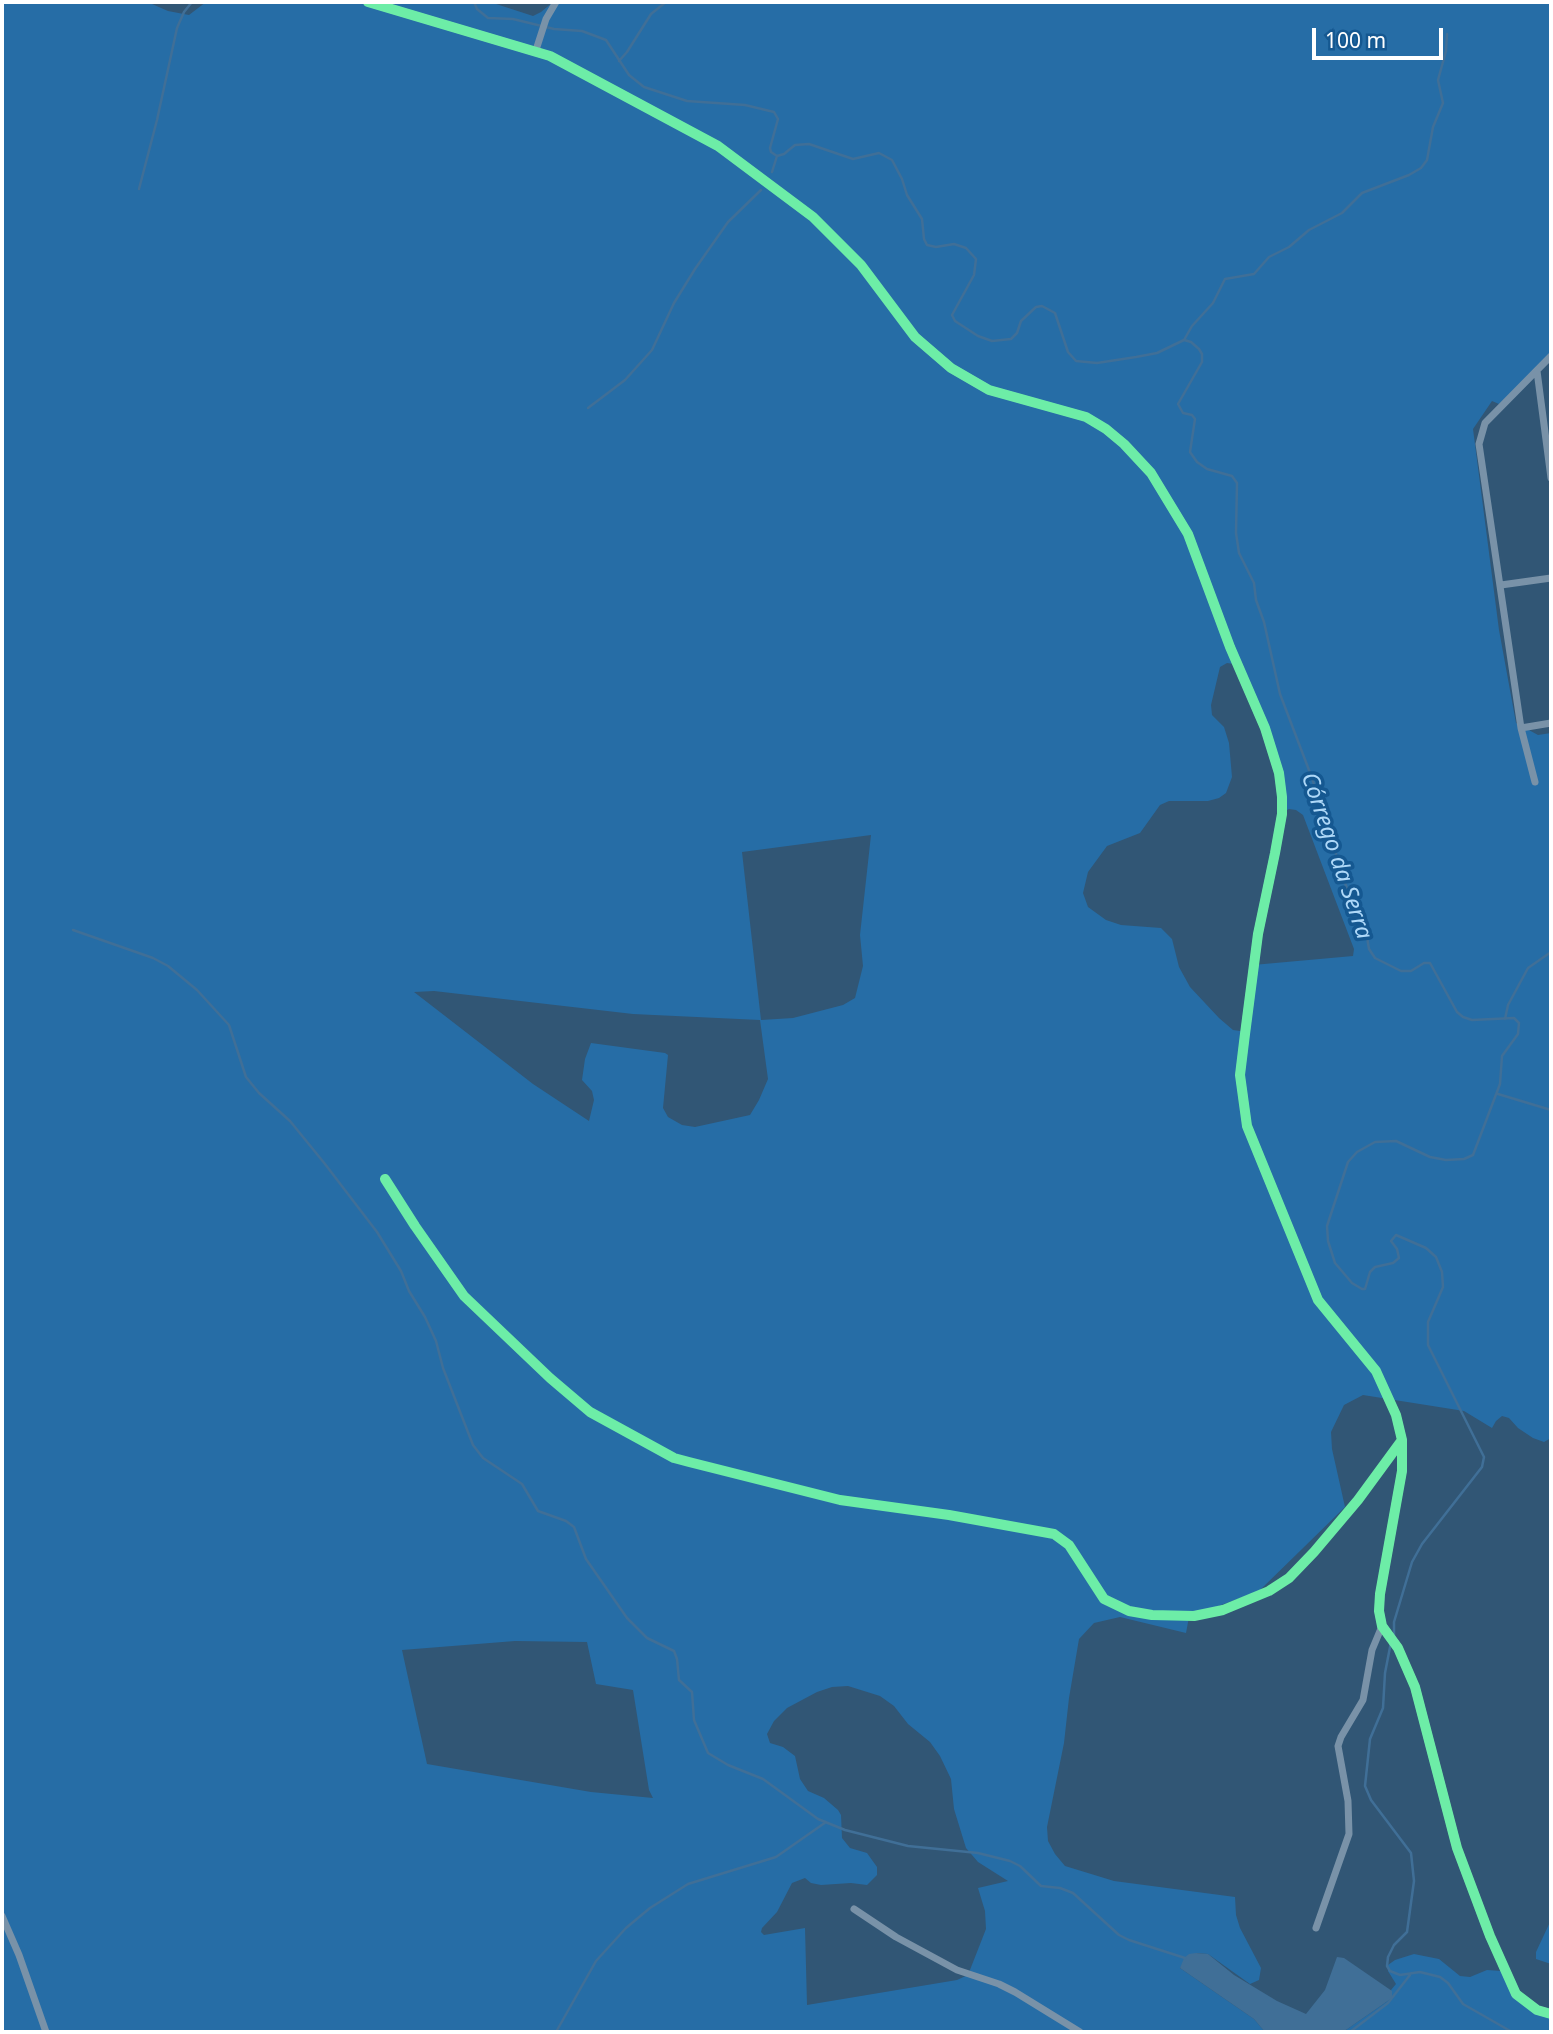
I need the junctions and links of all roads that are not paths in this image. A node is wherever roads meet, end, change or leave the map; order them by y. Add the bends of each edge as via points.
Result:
1 (368, 2) edge
2 (556, 2) edge
3 (536, 50) junction
4 (1551, 356) edge
5 (1537, 371) junction
6 (1551, 478) edge
7 (1551, 578) edge
8 (1500, 585) junction
9 (1551, 723) edge
10 (1521, 728) junction
11 (1535, 782) dead end
12 (385, 1180) dead end
13 (1402, 1440) junction
14 (1382, 1626) junction
15 (854, 1909) dead end
16 (2, 1916) edge
17 (1316, 1928) dead end
18 (1551, 2014) edge
19 (46, 2032) edge
20 (1080, 2032) edge

1 - 3 street
2 - 3 street
3 - 13 street via 718,146 787,197 838,242 915,337 951,368 1004,395 1086,417 1124,444 1151,473 1195,550 1279,774 1282,814 1258,934 1240,1075 1247,1126 1318,1300 1376,1371
4 - 5 street
5 - 6 street
5 - 8 street via 1492,414 1480,433
7 - 8 street
8 - 10 street
9 - 10 street
10 - 11 street
12 - 13 street via 464,1296 590,1412 689,1462 840,1500 1054,1534 1069,1545 1104,1600 1129,1611 1194,1616 1269,1591 1314,1552
13 - 14 street via 1402,1471 1380,1594
14 - 17 street via 1372,1650 1363,1700 1338,1746 1349,1834
14 - 18 street via 1398,1648 1418,1698 1458,1848 1490,1936 1516,1994 1528,2005
15 - 20 street via 896,1937 957,1970 1015,1992
16 - 19 street

